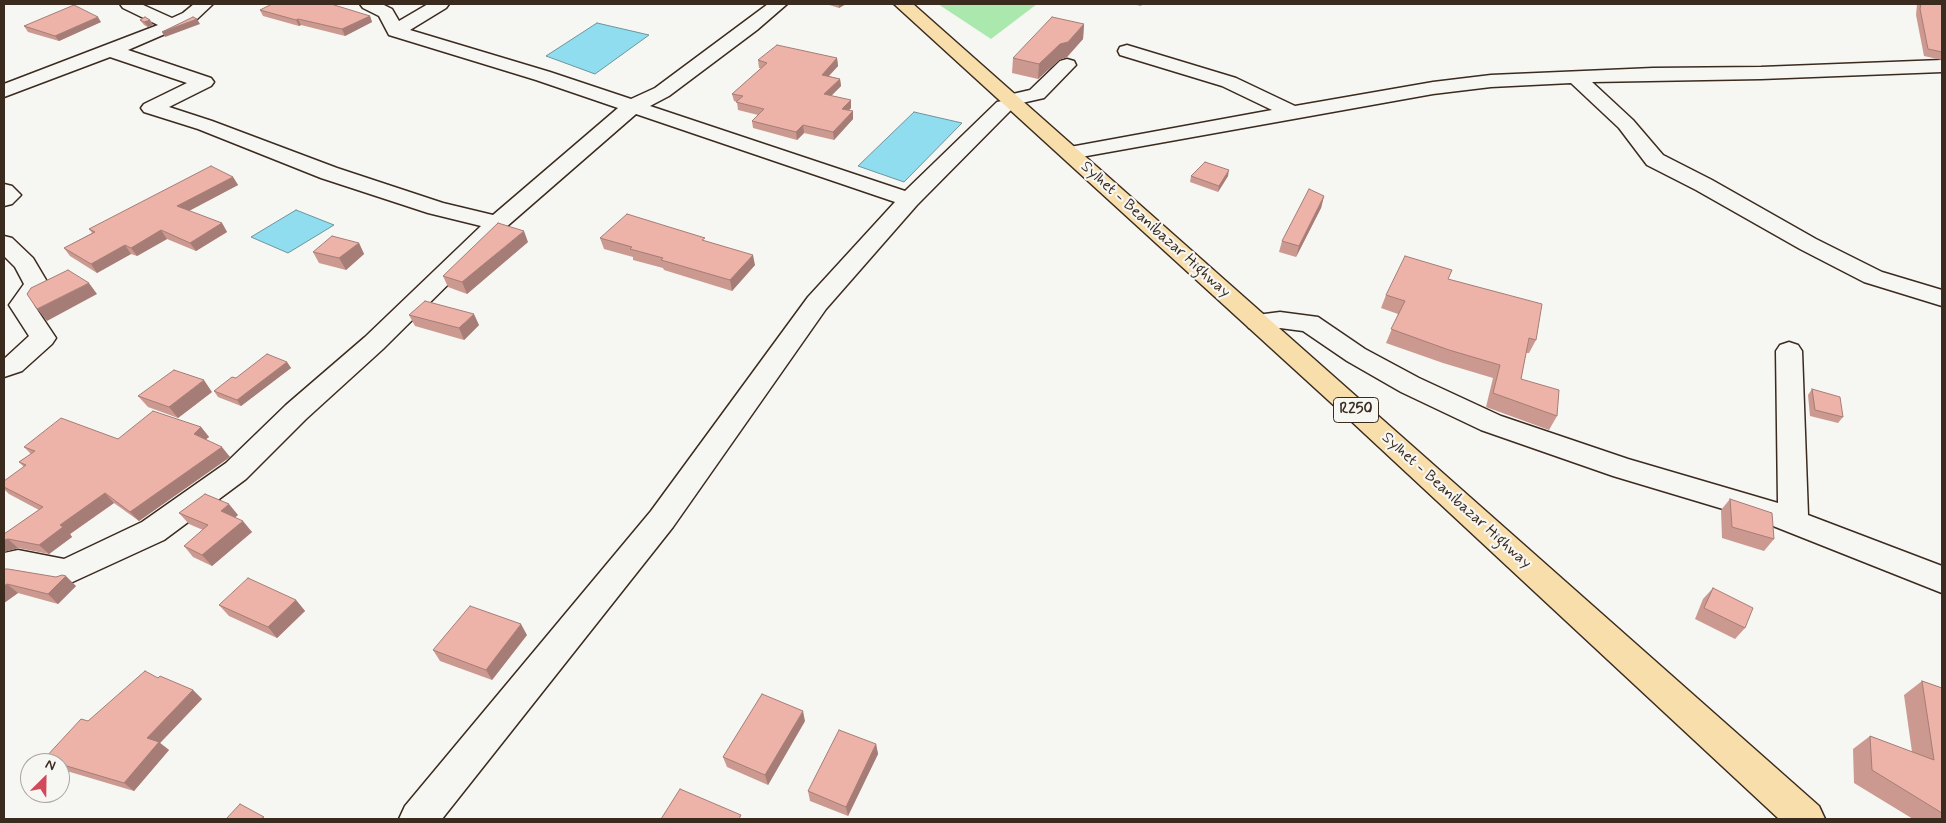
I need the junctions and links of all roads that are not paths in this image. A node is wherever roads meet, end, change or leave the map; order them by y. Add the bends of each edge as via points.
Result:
1 (129, 4) edge
2 (204, 4) edge
3 (369, 4) edge
4 (440, 4) edge
5 (778, 4) edge
6 (891, 4) edge
7 (903, 4) edge
8 (173, 25) junction
9 (395, 31) junction
10 (108, 50) junction
11 (1127, 52) dead end
12 (1067, 65) dead end
13 (1942, 66) edge
14 (1575, 77) junction
15 (4, 90) edge
16 (1007, 103) junction
17 (633, 106) junction
18 (1293, 112) junction
19 (1070, 153) junction
20 (4, 191) edge
21 (4, 200) edge
22 (909, 200) junction
23 (497, 223) junction
24 (4, 243) edge
25 (1942, 298) edge
26 (1258, 322) junction
27 (1789, 351) dead end
28 (4, 368) edge
29 (1793, 521) junction
30 (4, 566) edge
31 (1942, 580) edge
32 (418, 819) edge
33 (1780, 819) edge
34 (1806, 819) edge

1 - 8 street
2 - 8 street
3 - 9 street via 386,13
4 - 9 street
5 - 17 street via 669,87
6 - 16 main road, Sylhet - Beanibazar Highway / R250
7 - 16 main road, Sylhet - Beanibazar Highway / R250
8 - 10 street
9 - 17 street
10 - 15 street
10 - 23 street via 204,82 151,108 205,125 329,173 436,208
11 - 18 street via 1229,82
12 - 16 street via 1037,94
13 - 14 street
14 - 18 street via 1433,88
14 - 25 street via 1626,124 1655,160 1873,277
16 - 19 main road, Sylhet - Beanibazar Highway / R250
16 - 22 street
16 - 33 main road, Sylhet - Beanibazar Highway / R250
17 - 22 street
17 - 23 street
18 - 19 street
19 - 26 main road, Sylhet - Beanibazar Highway / R250
20 - 21 street via 10,195
22 - 32 street via 817,303 662,519
23 - 30 street via 236,472 153,531 66,572 18,563
24 - 28 street via 25,263 37,285 21,305 43,338 14,365
26 - 29 street via 1308,323 1410,385 1491,423
26 - 34 main road, Sylhet - Beanibazar Highway / R250
27 - 29 street
29 - 31 street

